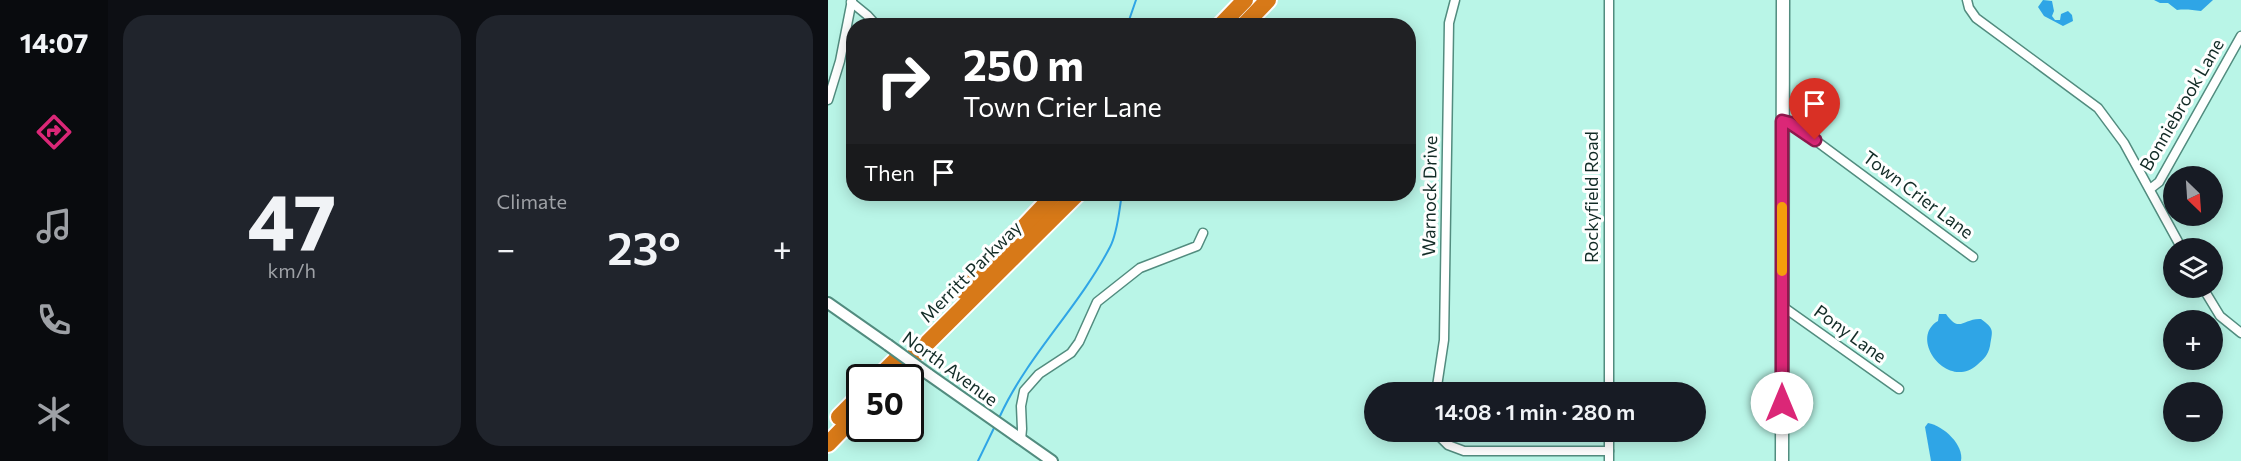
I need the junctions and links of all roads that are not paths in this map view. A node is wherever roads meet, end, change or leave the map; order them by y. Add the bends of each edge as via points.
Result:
1 (1245, 0) edge
2 (1268, 0) edge
3 (1455, 0) edge
4 (1609, 0) edge
5 (1783, 0) edge
6 (1967, 0) edge
7 (851, 1) edge
8 (848, 18) edge
9 (870, 18) edge
10 (1228, 18) edge
11 (1251, 18) edge
12 (846, 28) edge
13 (2241, 36) edge
14 (828, 100) edge
15 (1782, 121) junction
16 (2150, 189) junction
17 (1048, 201) edge
18 (1070, 201) edge
19 (1203, 233) dead end
20 (2175, 238) edge
21 (1971, 256) dead end
22 (2209, 298) edge
23 (828, 303) edge
24 (1782, 306) junction
25 (2241, 333) edge
26 (891, 364) edge
27 (906, 364) edge
28 (1438, 382) edge
29 (1609, 382) edge
30 (1899, 389) dead end
31 (846, 410) edge
32 (846, 425) edge
33 (828, 428) edge
34 (1021, 440) junction
35 (1445, 442) edge
36 (1609, 442) edge
37 (828, 444) edge
38 (1609, 451) junction
39 (1052, 461) edge
40 (1609, 461) edge
41 (1782, 461) edge

1 - 10 highway
2 - 11 highway
3 - 28 street, Warnock Drive via 1449,23 1444,340
4 - 29 street, Rockyfield Road
5 - 15 main road
6 - 16 street via 1980,22 2098,108
7 - 8 street
7 - 9 street
12 - 14 street
13 - 16 street, Bonniebrook Lane via 2159,182
15 - 21 street, Town Crier Lane via 1800,129
15 - 24 main road
16 - 20 street
17 - 26 highway, Merritt Parkway
18 - 27 highway, Merritt Parkway
19 - 34 street via 1197,246 1140,268 1096,302 1071,353 1039,374 1024,392
22 - 25 street via 2220,316
23 - 34 street, North Avenue, bridge
24 - 30 street, Pony Lane
24 - 41 main road
31 - 33 highway
32 - 37 highway
34 - 39 street, North Avenue
35 - 38 street via 1464,451
36 - 38 street
38 - 40 street

